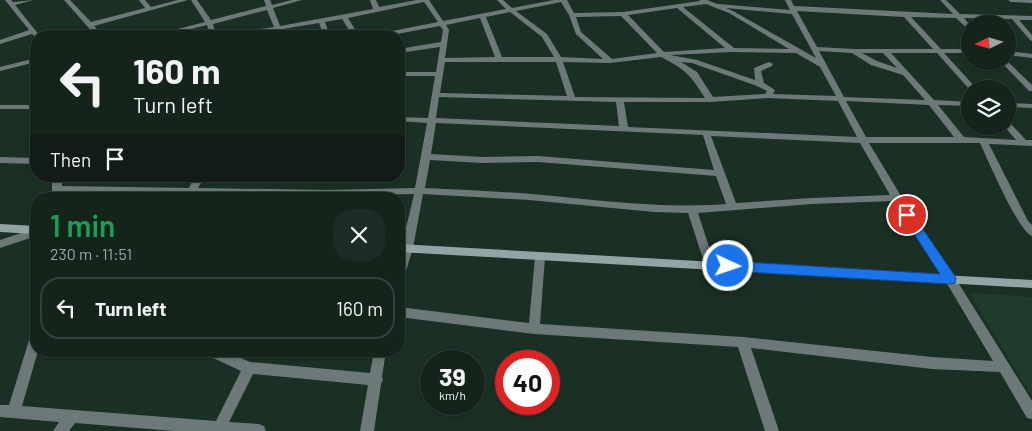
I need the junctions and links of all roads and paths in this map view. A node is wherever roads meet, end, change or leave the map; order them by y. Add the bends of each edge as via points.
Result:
1 (31, 0) edge
2 (67, 0) edge
3 (142, 0) edge
4 (184, 0) edge
5 (194, 0) edge
6 (267, 0) edge
7 (299, 0) edge
8 (373, 0) edge
9 (426, 0) edge
10 (500, 0) edge
11 (564, 0) edge
12 (943, 0) edge
13 (1011, 0) edge
14 (705, 1) edge
15 (1032, 1) edge
16 (9, 2) edge
17 (715, 4) junction
18 (791, 5) edge
19 (678, 6) junction
20 (271, 8) junction
21 (149, 9) junction
22 (377, 10) junction
23 (510, 11) junction
24 (623, 14) junction
25 (572, 15) junction
26 (906, 15) junction
27 (956, 15) junction
28 (961, 15) edge
29 (482, 16) junction
30 (344, 17) junction
31 (1016, 18) edge
32 (1032, 18) edge
33 (961, 20) edge
34 (321, 21) junction
35 (1016, 21) edge
36 (443, 23) junction
37 (210, 24) junction
38 (89, 25) junction
39 (277, 27) junction
40 (32, 30) edge
41 (94, 30) edge
42 (183, 30) edge
43 (212, 30) edge
44 (261, 30) edge
45 (325, 30) edge
46 (352, 30) edge
47 (405, 30) edge
48 (30, 35) edge
49 (1031, 36) edge
50 (0, 42) edge
51 (444, 44) junction
52 (815, 49) junction
53 (405, 50) edge
54 (732, 50) junction
55 (884, 50) junction
56 (938, 50) junction
57 (797, 51) junction
58 (854, 51) junction
59 (961, 51) edge
60 (662, 54) junction
61 (1016, 54) edge
62 (1032, 56) edge
63 (499, 59) junction
64 (442, 60) junction
65 (672, 60) junction
66 (559, 61) junction
67 (610, 61) junction
68 (30, 62) edge
69 (769, 64) dead end
70 (824, 67) junction
71 (0, 69) edge
72 (1013, 70) edge
73 (405, 74) edge
74 (440, 74) junction
75 (904, 74) junction
76 (965, 80) edge
77 (760, 84) junction
78 (1032, 89) edge
79 (436, 94) junction
80 (768, 96) junction
81 (572, 99) junction
82 (620, 99) junction
83 (711, 100) junction
84 (842, 100) junction
85 (933, 104) junction
86 (961, 104) edge
87 (1016, 105) edge
88 (1032, 106) edge
89 (30, 107) edge
90 (3, 108) edge
91 (405, 119) edge
92 (432, 121) junction
93 (624, 129) junction
94 (706, 133) junction
95 (1016, 133) edge
96 (863, 140) junction
97 (961, 140) junction
98 (983, 141) junction
99 (1027, 142) edge
100 (426, 157) junction
101 (0, 160) edge
102 (30, 161) edge
103 (719, 173) junction
104 (197, 182) edge
105 (192, 190) junction
106 (419, 191) junction
107 (125, 192) edge
108 (282, 192) edge
109 (373, 192) edge
110 (897, 198) junction
111 (732, 207) junction
112 (692, 210) junction
113 (0, 228) edge
114 (30, 230) edge
115 (1032, 232) edge
116 (30, 233) edge
117 (405, 241) edge
118 (0, 244) edge
119 (405, 248) edge
120 (540, 257) junction
121 (710, 265) junction
122 (950, 279) junction
123 (1032, 284) edge
124 (405, 313) edge
125 (534, 329) junction
126 (743, 342) junction
127 (30, 357) edge
128 (224, 357) edge
129 (379, 357) edge
130 (1004, 367) junction
131 (248, 368) junction
132 (376, 380) junction
133 (14, 411) junction
134 (0, 412) edge
135 (1032, 414) edge
136 (72, 416) junction
137 (159, 427) edge
138 (219, 429) junction
139 (60, 431) edge
140 (259, 431) edge
141 (367, 431) edge
142 (772, 431) edge

1 - 16 street
2 - 38 street
3 - 21 street
4 - 21 street
5 - 37 street
6 - 20 street
7 - 20 street
8 - 22 street
9 - 22 street
9 - 36 street
10 - 23 street
11 - 23 street
11 - 25 street
12 - 27 street
13 - 15 street
14 - 17 street
14 - 19 street
16 - 40 street
17 - 18 street
17 - 57 street
18 - 26 street
18 - 52 street
19 - 24 street
19 - 54 street
20 - 37 street
20 - 39 street
21 - 38 street
22 - 30 street
23 - 29 street
23 - 66 street via 546,36
24 - 25 street
24 - 60 street
25 - 67 street via 578,33
26 - 27 street
26 - 56 street
27 - 28 street
27 - 33 street
29 - 36 street
29 - 63 street
30 - 34 street
30 - 46 street
31 - 32 street
34 - 39 street
34 - 45 street
35 - 49 street
36 - 47 street
36 - 51 street via 446,30
37 - 42 street
37 - 43 street
38 - 41 street
39 - 44 street
48 - 50 street
51 - 53 street
51 - 64 street
52 - 58 street
52 - 70 street
54 - 57 street
54 - 60 street
55 - 56 street
55 - 58 street
55 - 75 street
56 - 59 street
56 - 76 street
57 - 70 street
58 - 75 street via 874,63
60 - 65 street
60 - 67 street
61 - 62 street
63 - 64 street
63 - 66 street
64 - 74 street
65 - 77 street via 686,59
65 - 83 street via 694,74
66 - 67 street
66 - 81 street
68 - 71 street
69 - 77 street via 757,70
70 - 84 street
72 - 78 street
73 - 74 street
74 - 79 street
75 - 85 street
77 - 80 street via 771,90
79 - 81 street
79 - 92 street
80 - 83 street
80 - 84 street
81 - 82 street
82 - 83 street
82 - 93 street
84 - 85 street
84 - 96 street
85 - 86 street
85 - 97 street
87 - 88 street
89 - 90 street
91 - 92 street
92 - 93 street
92 - 100 street
93 - 94 street
94 - 96 street
94 - 103 street
95 - 99 street
96 - 97 street
96 - 110 street
97 - 98 street
98 - 99 street
98 - 115 street via 1024,223
100 - 103 street via 538,159
100 - 106 street
101 - 102 street
103 - 111 street
104 - 105 street
105 - 107 street
105 - 108 street
106 - 109 street
106 - 112 street
106 - 117 street
110 - 111 street
110 - 122 street
111 - 112 street
112 - 121 street
113 - 114 street
116 - 118 street
119 - 120 street
120 - 121 street
120 - 125 street
121 - 122 street
122 - 123 street
122 - 130 street
124 - 125 street
125 - 126 street
126 - 130 street via 932,363
126 - 142 street
127 - 133 street
128 - 131 street
129 - 132 street
130 - 135 street
131 - 132 street
131 - 138 street
132 - 141 street
133 - 134 street
133 - 136 street
136 - 137 street
136 - 139 street
137 - 138 street
138 - 140 street

